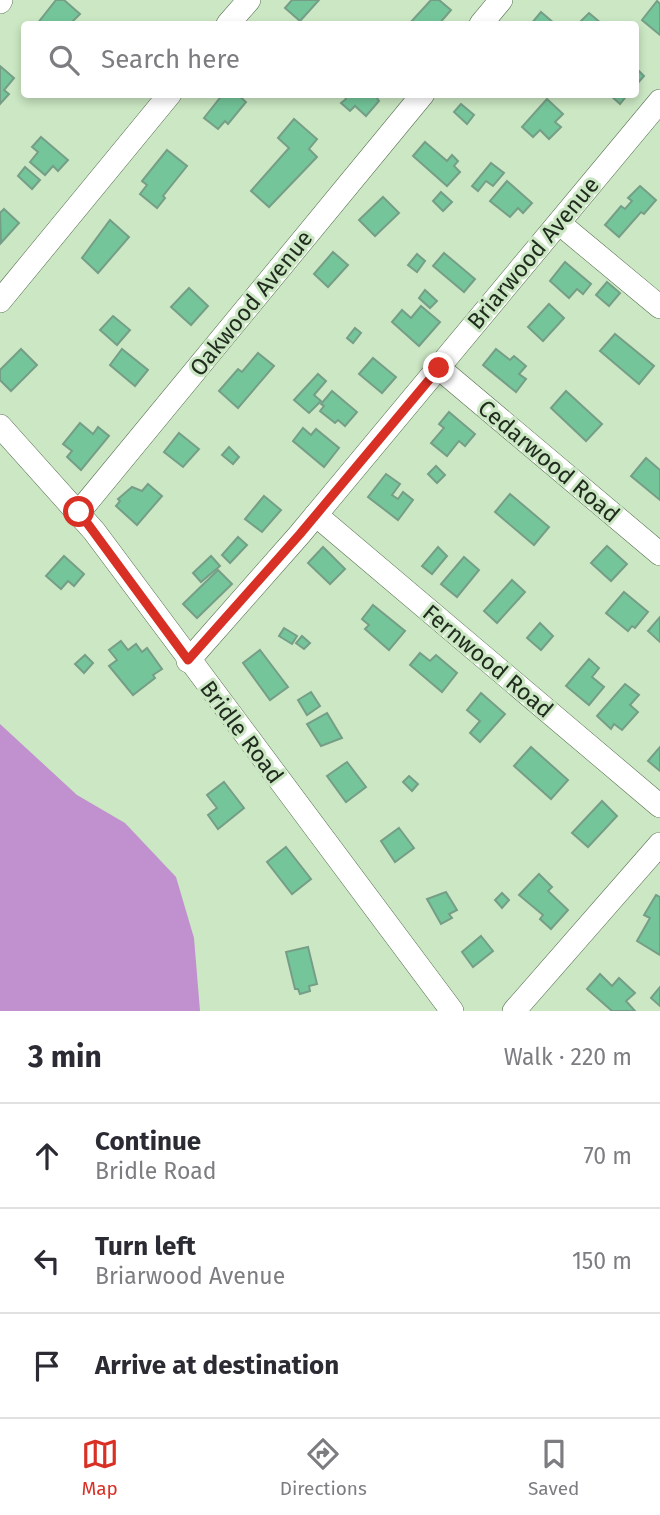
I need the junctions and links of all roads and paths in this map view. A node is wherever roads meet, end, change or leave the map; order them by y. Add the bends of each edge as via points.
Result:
1 (248, 0) edge
2 (501, 0) edge
3 (230, 21) edge
4 (484, 21) edge
5 (167, 98) edge
6 (420, 98) edge
7 (660, 101) edge
8 (559, 223) junction
9 (0, 301) edge
10 (660, 307) edge
11 (439, 368) junction
12 (0, 426) edge
13 (79, 512) junction
14 (316, 515) junction
15 (660, 554) edge
16 (188, 660) junction
17 (660, 806) edge
18 (660, 844) edge
19 (452, 1011) edge
20 (514, 1011) edge

1 - 3 street
2 - 4 street
5 - 9 street
6 - 13 street, Oakwood Avenue
7 - 8 street, Briarwood Avenue
8 - 10 street
8 - 11 street, Briarwood Avenue
11 - 14 street, Briarwood Avenue
11 - 15 street, Cedarwood Road
12 - 13 street, Bridle Road
13 - 16 street, Bridle Road
14 - 16 street, Briarwood Avenue
14 - 17 street, Fernwood Road
16 - 19 street, Bridle Road
18 - 20 street

